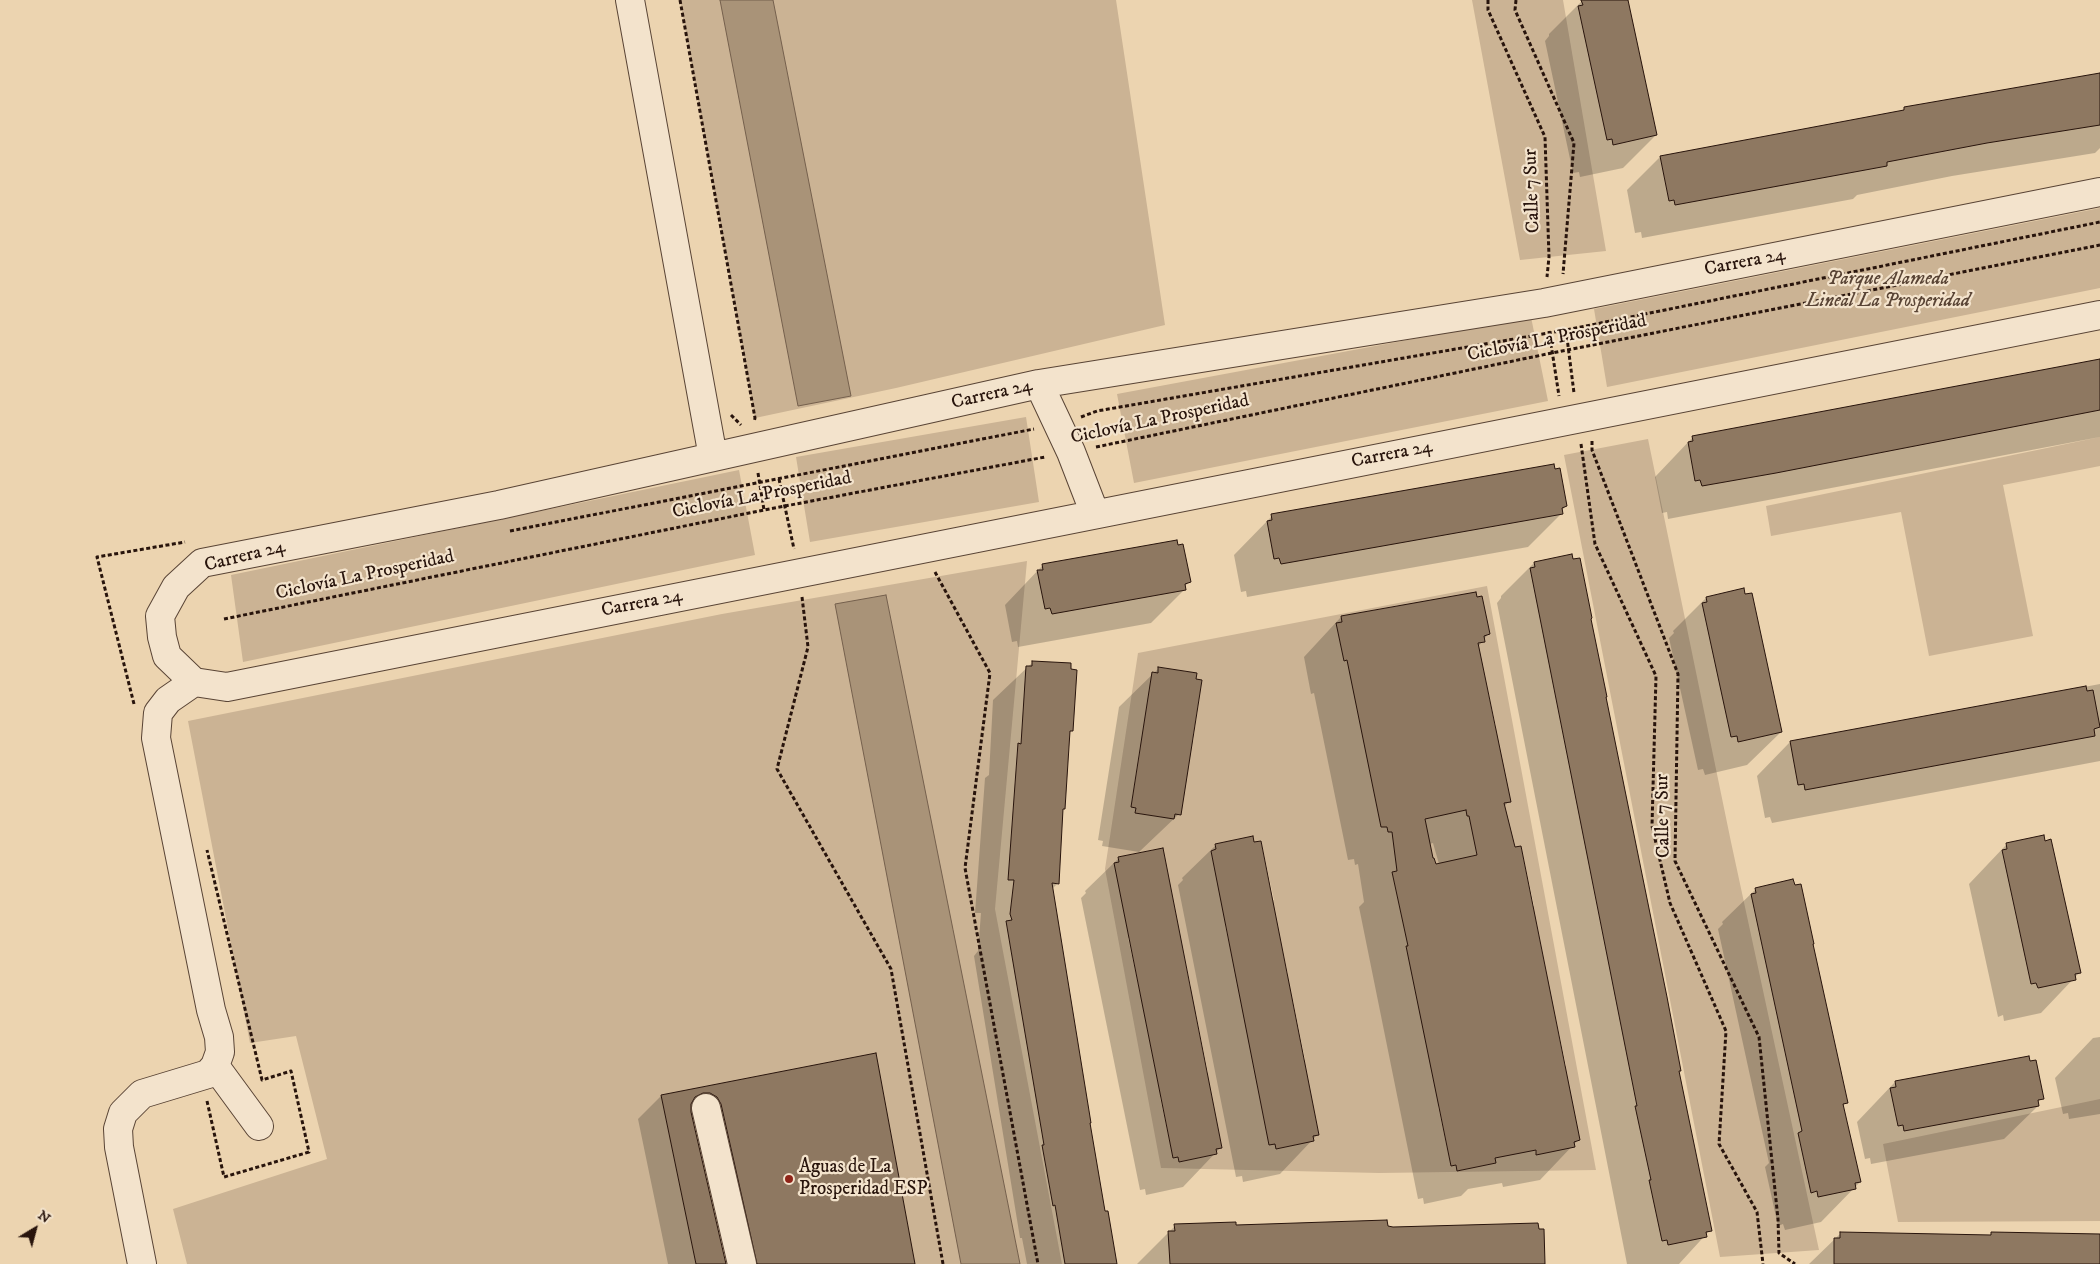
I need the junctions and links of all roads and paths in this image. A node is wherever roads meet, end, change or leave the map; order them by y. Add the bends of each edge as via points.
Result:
1 (630, 0) edge
2 (680, 0) edge
3 (1488, 0) edge
4 (1516, 0) edge
5 (2100, 192) edge
6 (2100, 222) edge
7 (2100, 245) edge
8 (1553, 301) junction
9 (2100, 315) edge
10 (1566, 330) junction
11 (1549, 333) junction
12 (1570, 350) junction
13 (1552, 354) junction
14 (1039, 384) junction
15 (1577, 419) junction
16 (1058, 425) junction
17 (753, 448) junction
18 (1071, 452) junction
19 (712, 457) junction
20 (779, 479) junction
21 (760, 483) junction
22 (785, 506) junction
23 (764, 510) junction
24 (1095, 514) junction
25 (509, 531) dead end
26 (931, 565) dead end
27 (799, 573) junction
28 (224, 619) dead end
29 (194, 682) junction
30 (205, 842) dead end
31 (215, 1066) junction
32 (206, 1100) dead end
33 (706, 1108) dead end
34 (259, 1126) dead end
35 (142, 1264) edge
36 (742, 1264) edge
37 (942, 1264) edge
38 (1038, 1264) edge
39 (1763, 1264) edge
40 (1795, 1264) edge

1 - 19 street
2 - 17 path via 756,418 751,430
3 - 8 path, Calle 7 Sur via 1488,10 1545,137
4 - 8 path via 1515,10 1574,143
5 - 8 street, Carrera 24
6 - 10 path
7 - 12 path, Ciclovía La Prosperidad
8 - 10 path
8 - 11 path
8 - 14 street, Carrera 24
9 - 15 street, Carrera 24
10 - 11 path
10 - 12 path
11 - 13 path
11 - 16 path via 1097,412
12 - 13 path, Ciclovía La Prosperidad
12 - 15 path
13 - 15 path
13 - 18 path, Ciclovía La Prosperidad
14 - 16 street
14 - 17 street, Carrera 24
15 - 24 street, Carrera 24
15 - 39 path via 1595,544 1656,676 1652,826 1670,903 1726,1031 1718,1144 1757,1212
15 - 40 path, Calle 7 Sur via 1592,450 1678,674 1675,861 1759,1037 1779,1253
16 - 18 street
16 - 20 path
17 - 19 street, Carrera 24
17 - 21 path
18 - 22 path, Ciclovía La Prosperidad
18 - 24 street
19 - 29 street, Carrera 24 via 500,505 202,563 176,587 160,616 167,656
20 - 21 path
20 - 22 path
21 - 23 path
21 - 25 path
22 - 23 path, Ciclovía La Prosperidad
22 - 27 path
23 - 28 path, Ciclovía La Prosperidad
24 - 27 street, Carrera 24
26 - 38 path via 990,673 965,868
27 - 29 street, Carrera 24 via 232,686
27 - 37 path via 808,647 777,769 891,969
29 - 31 street via 168,700 158,713 156,738 219,1037 220,1052
30 - 32 path via 262,1080 291,1072 309,1152 224,1177
31 - 34 street
31 - 35 street via 208,1074 142,1094 123,1113 118,1129 118,1147
33 - 36 street

